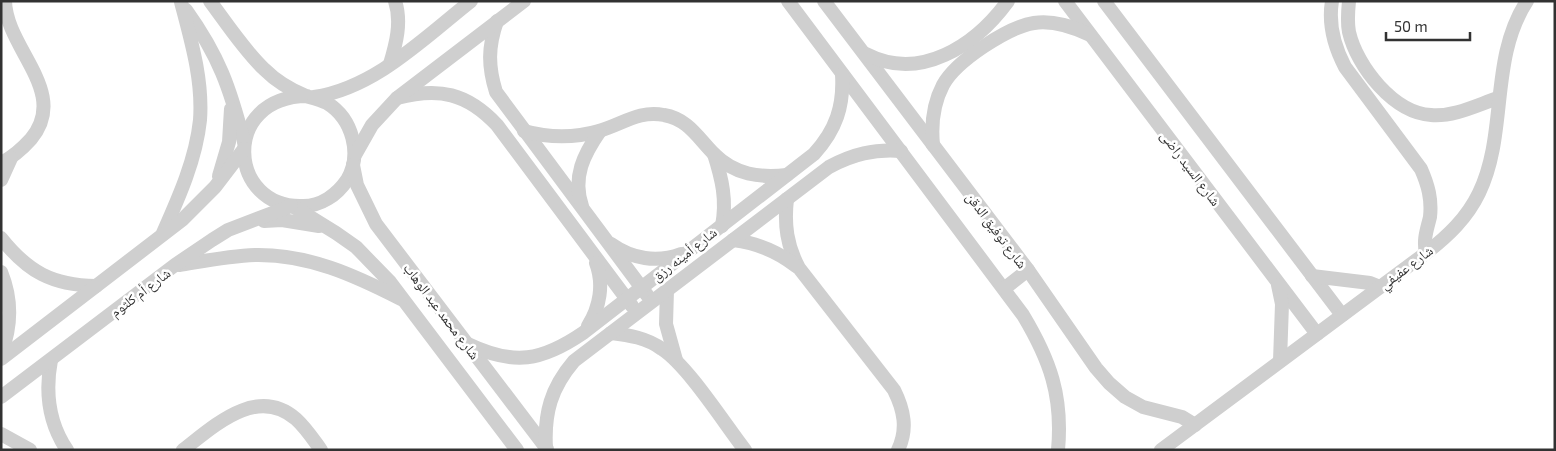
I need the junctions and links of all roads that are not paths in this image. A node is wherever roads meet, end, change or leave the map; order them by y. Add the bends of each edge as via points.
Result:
1 (5, 1) edge
2 (210, 1) edge
3 (395, 1) edge
4 (471, 1) edge
5 (524, 1) edge
6 (788, 1) edge
7 (824, 1) edge
8 (1008, 1) edge
9 (1065, 1) edge
10 (1104, 1) edge
11 (1332, 1) edge
12 (1349, 1) edge
13 (1527, 1) edge
14 (180, 2) edge
15 (1114, 7) edge
16 (498, 21) junction
17 (1, 32) edge
18 (1092, 36) junction
19 (16, 42) junction
20 (863, 53) junction
21 (390, 64) junction
22 (842, 74) junction
23 (231, 96) junction
24 (310, 97) junction
25 (397, 98) junction
26 (1498, 98) junction
27 (600, 130) junction
28 (524, 132) junction
29 (933, 145) junction
30 (244, 146) junction
31 (901, 151) junction
32 (714, 154) junction
33 (6, 160) edge
34 (354, 161) junction
35 (788, 175) junction
36 (1, 180) edge
37 (215, 187) junction
38 (787, 200) junction
39 (292, 206) junction
40 (584, 211) junction
41 (246, 223) junction
42 (722, 226) junction
43 (336, 233) junction
44 (162, 235) junction
45 (1, 238) edge
46 (733, 240) junction
47 (606, 241) junction
48 (590, 251) junction
49 (688, 251) junction
50 (1426, 252) junction
51 (175, 265) junction
52 (799, 268) junction
53 (1028, 270) junction
54 (1, 272) edge
55 (1312, 276) junction
56 (1277, 282) junction
57 (96, 286) junction
58 (1380, 287) junction
59 (641, 288) junction
60 (1005, 288) junction
61 (667, 290) junction
62 (627, 299) junction
63 (405, 301) junction
64 (652, 302) junction
65 (637, 313) junction
66 (1342, 315) junction
67 (611, 332) junction
68 (583, 333) junction
69 (1317, 334) junction
70 (468, 344) junction
71 (1, 354) edge
72 (1, 359) edge
73 (51, 360) junction
74 (677, 361) junction
75 (1280, 361) junction
76 (1, 398) edge
77 (1195, 425) junction
78 (1, 434) edge
79 (62, 449) edge
80 (546, 449) edge
81 (30, 450) edge
82 (183, 450) edge
83 (321, 450) edge
84 (516, 450) edge
85 (745, 450) edge
86 (898, 450) edge
87 (1058, 450) edge
88 (1161, 450) edge

1 - 19 street via 9,27
2 - 24 street via 264,69 284,85
3 - 21 street via 398,25
4 - 21 street
5 - 16 street
6 - 22 street, شارع توفيق الدقن
7 - 20 street, شارع توفيق الدقن
8 - 20 street via 973,37 926,63 894,65
9 - 18 street, شارع السيد راضى
10 - 15 street
11 - 50 street via 1331,31 1341,58 1421,169 1427,184 1431,199 1424,239
12 - 26 street via 1349,33 1356,50 1375,80 1400,106 1424,114 1448,114
13 - 26 street, شارع عفيفي via 1514,23
14 - 23 street via 217,56
14 - 44 street via 196,68 200,119 189,168
15 - 55 street
16 - 25 street
16 - 28 street via 491,38 491,74 496,92
17 - 19 street
18 - 29 street via 1074,27 1034,23 1016,29 979,51 944,84 934,112
18 - 56 street, شارع السيد راضى
19 - 33 street via 40,82 44,108 35,134
20 - 29 street, شارع توفيق الدقن
21 - 24 street via 346,90
22 - 31 street, شارع توفيق الدقن
22 - 35 street, شارع أمينه رزق via 841,109 835,125 814,154
23 - 30 street
23 - 37 street via 229,142
24 - 30 street via 290,96 260,112 250,126
24 - 34 street via 340,114 349,127 354,142
25 - 34 street via 372,125
25 - 48 street via 434,92 452,95 484,112
26 - 50 street, شارع عفيفي via 1488,168 1479,193 1456,227
27 - 28 street via 560,137
27 - 32 street via 647,113 666,115 684,122
27 - 40 street via 580,170 579,196
28 - 40 street
29 - 53 street, شارع توفيق الدقن
30 - 37 street
30 - 39 street via 245,165 252,180 268,197
31 - 38 street, شارع أمينه رزق via 864,152 846,158 829,167
31 - 60 street, شارع توفيق الدقن
32 - 35 street via 754,176
32 - 42 street via 724,188
33 - 36 street
34 - 39 street via 347,179 337,192 309,206
34 - 70 street, شارع محمد عبد الوهاب via 357,185 376,224
35 - 42 street, شارع أمينه رزق
37 - 44 street
38 - 46 street, شارع أمينه رزق
38 - 52 street via 786,228 792,256
39 - 41 street, شارع أم كلثوم
39 - 43 street, شارع محمد عبد الوهاب
40 - 47 street
41 - 43 street via 301,222
41 - 51 street, شارع أم كلثوم via 228,230
42 - 49 street, شارع أمينه رزق
43 - 63 street, شارع محمد عبد الوهاب via 373,264
44 - 57 street
45 - 57 street via 26,265 42,275 59,282
46 - 52 street via 768,248
46 - 61 street, شارع أمينه رزق
47 - 49 street via 620,251 646,258 672,257
47 - 59 street
48 - 62 street
48 - 68 street via 601,282 599,301
49 - 59 street, شارع أمينه رزق
50 - 58 street, شارع عفيفي
51 - 63 street via 255,255 282,256 335,268
51 - 73 street, شارع أم كلثوم
52 - 86 street via 894,390 900,402 904,429
53 - 60 street
53 - 77 street, شارع توفيق الدقن via 1109,383 1125,397 1143,406 1182,417
54 - 71 street via 10,304 7,336
55 - 58 street
55 - 66 street
56 - 69 street, شارع السيد راضى
56 - 75 street via 1282,304
57 - 72 street
58 - 66 street, شارع عفيفي
59 - 62 street, شارع أمينه رزق
59 - 64 street
60 - 87 street, شارع توفيق الدقن via 1036,336 1049,366 1059,405
61 - 64 street, شارع أمينه رزق
61 - 74 street via 666,324
62 - 65 street
62 - 68 street, شارع أمينه رزق
63 - 84 street, شارع محمد عبد الوهاب
64 - 65 street, شارع أمينه رزق
65 - 67 street, شارع أمينه رزق
66 - 69 street, شارع عفيفي
67 - 74 street via 646,340
67 - 80 street, شارع أمينه رزق via 574,361 557,383 546,410
68 - 70 street, شارع أمينه رزق via 553,352 532,358 509,359 488,354
69 - 75 street, شارع عفيفي
70 - 80 street, شارع محمد عبد الوهاب
73 - 76 street, شارع أم كلثوم
73 - 79 street via 49,405
74 - 85 street
75 - 77 street, شارع عفيفي
77 - 88 street, شارع عفيفي
78 - 81 street
82 - 83 street via 237,411 267,407 295,418

